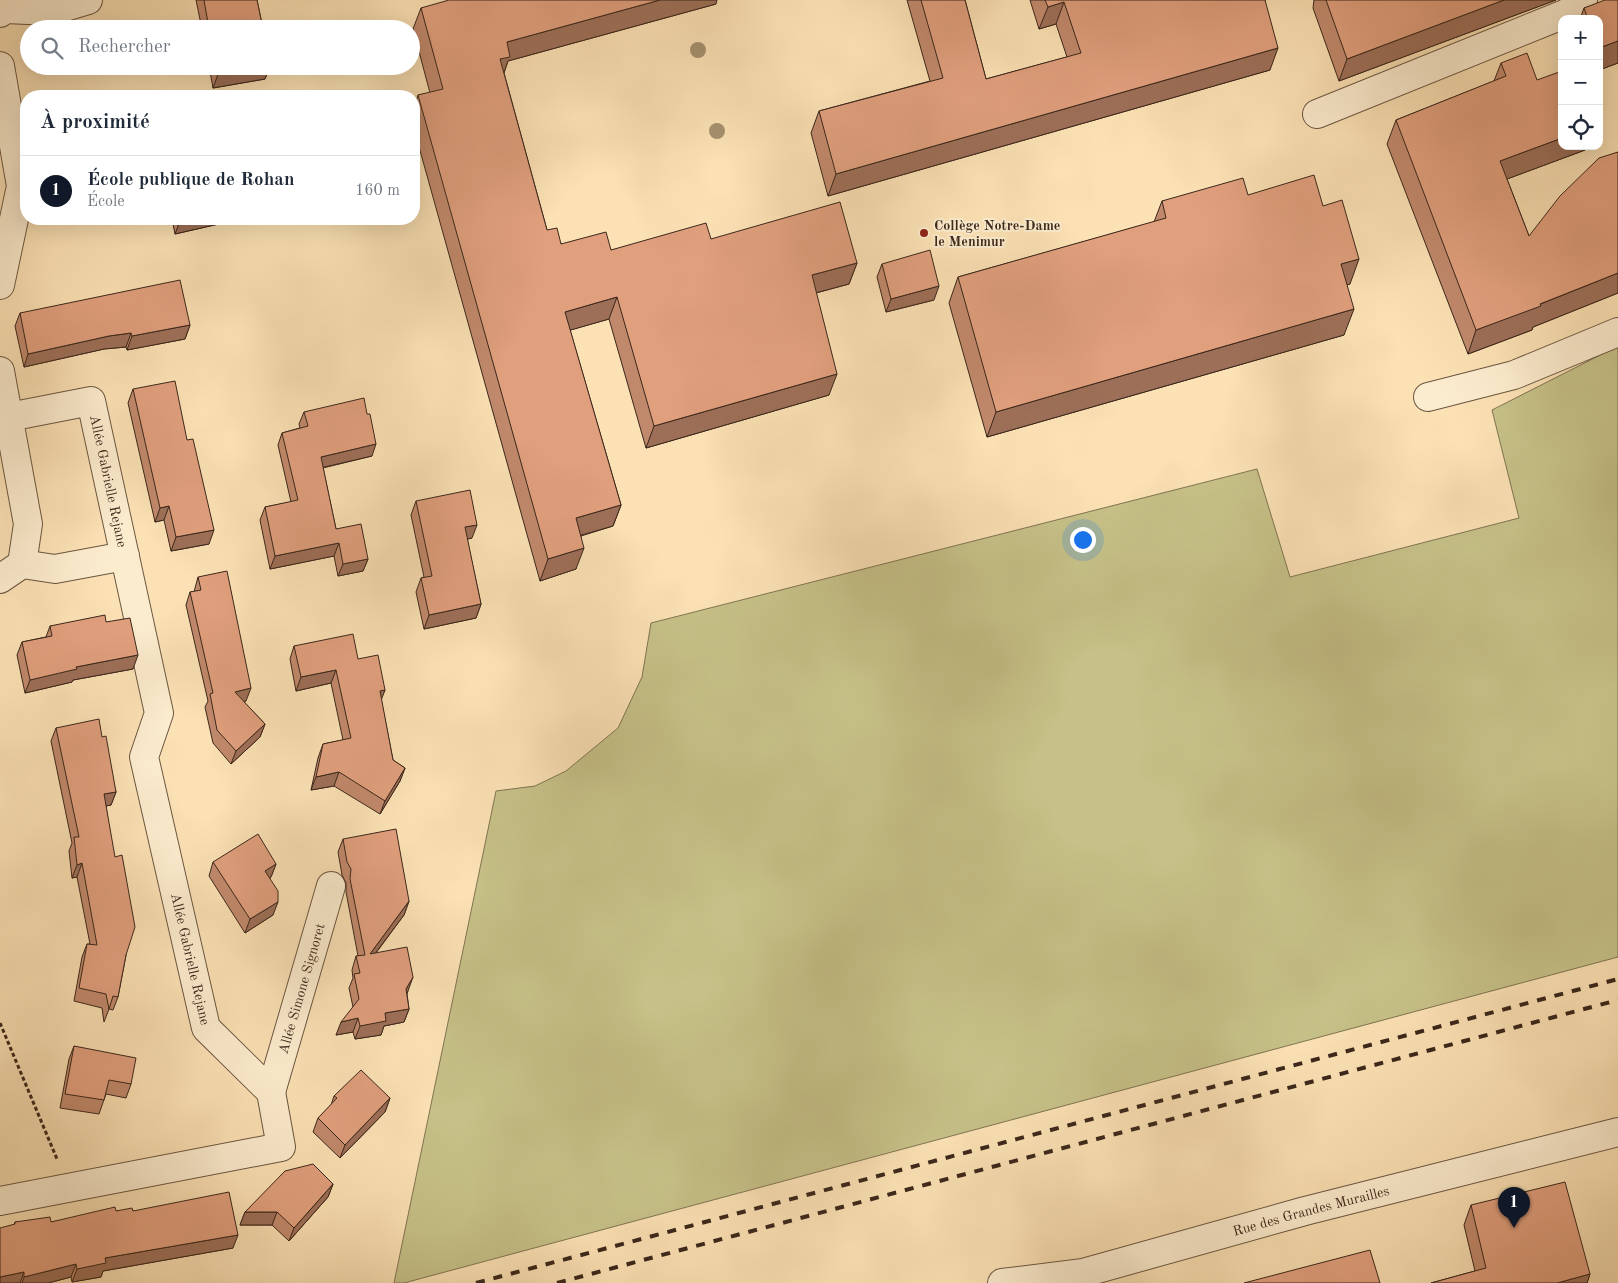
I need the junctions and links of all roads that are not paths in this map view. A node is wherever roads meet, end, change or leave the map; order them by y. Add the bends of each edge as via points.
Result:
1 (88, 0) edge
2 (1583, 0) edge
3 (2, 14) edge
4 (0, 66) edge
5 (1317, 114) dead end
6 (5, 239) edge
7 (0, 285) edge
8 (1618, 332) edge
9 (0, 371) edge
10 (1428, 397) dead end
11 (9, 418) junction
12 (125, 556) junction
13 (22, 564) junction
14 (0, 579) edge
15 (331, 886) dead end
16 (271, 1092) junction
17 (1618, 1132) edge
18 (0, 1201) edge
19 (1002, 1283) edge

1 - 3 street via 51,11
2 - 5 street via 1567,13
4 - 6 street via 20,186
6 - 7 street
8 - 10 street via 1514,375
9 - 11 street
11 - 12 street, Allée Gabrielle Rejane via 91,401
11 - 13 street via 28,524
12 - 13 street, Allée Gabrielle Rejane via 55,569
12 - 16 street, Allée Gabrielle Rejane via 159,713 144,757 206,1028
13 - 14 street
15 - 16 street, Allée Simone Signoret
16 - 18 street via 281,1146
17 - 19 street, Rue des Grandes Murailles via 1305,1211 1083,1273

